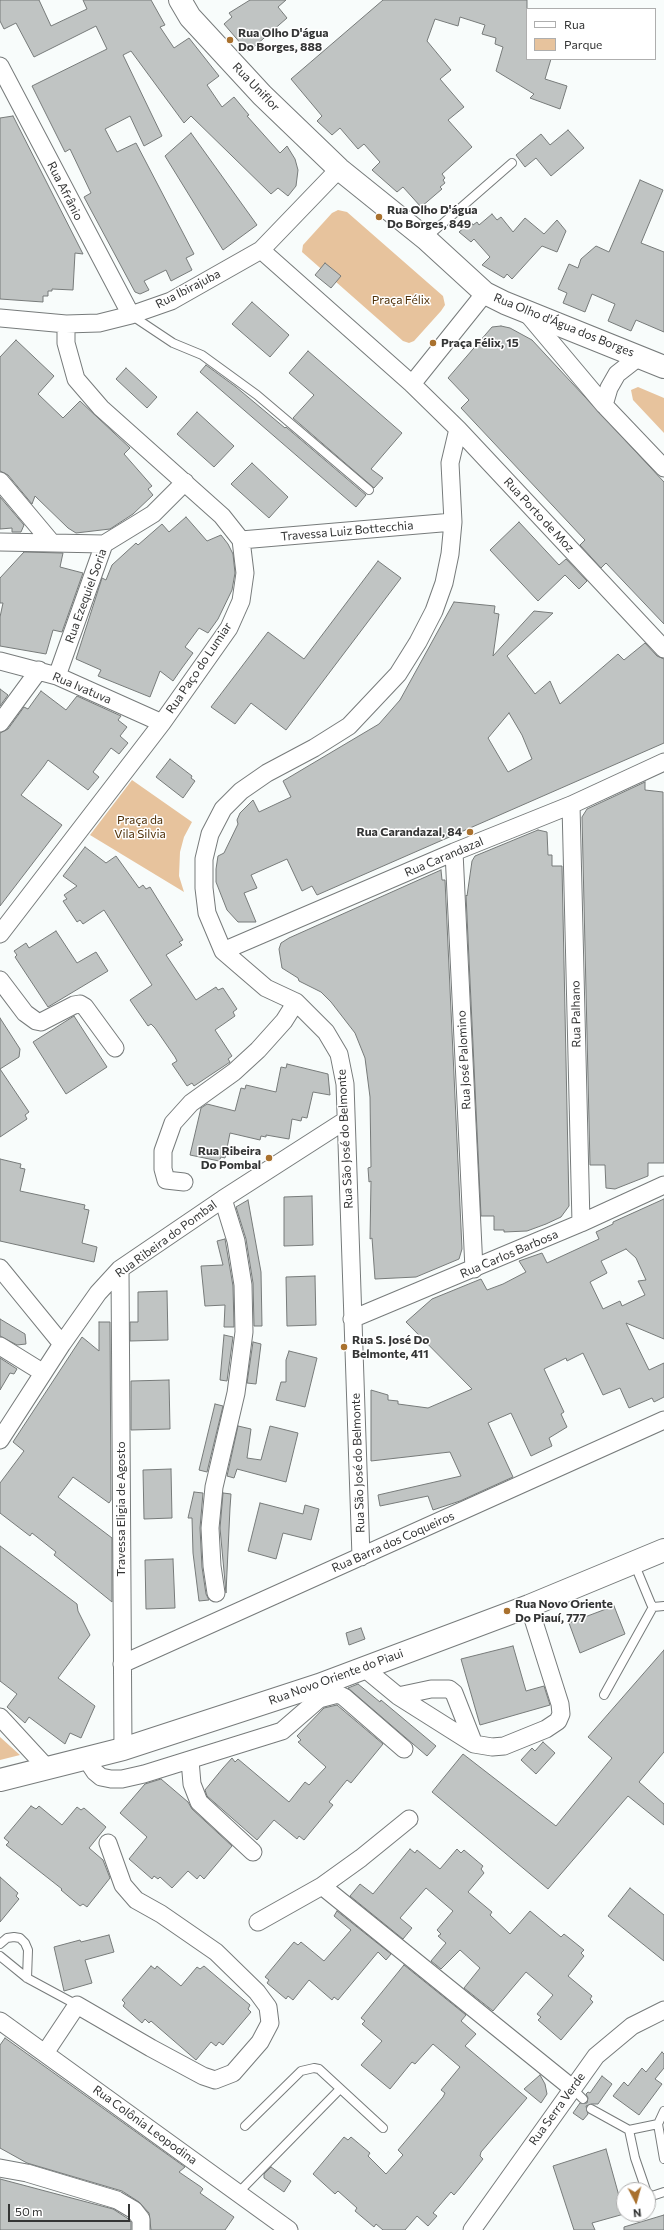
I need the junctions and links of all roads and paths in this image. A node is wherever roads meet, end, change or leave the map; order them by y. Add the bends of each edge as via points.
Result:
1 (180, 0) edge
2 (0, 66) edge
3 (512, 163) dead end
4 (339, 170) junction
5 (426, 239) junction
6 (261, 250) junction
7 (485, 293) junction
8 (523, 309) junction
9 (131, 315) junction
10 (0, 318) edge
11 (66, 324) junction
12 (640, 356) junction
13 (664, 367) edge
14 (412, 384) junction
15 (604, 405) junction
16 (458, 429) junction
17 (664, 468) edge
18 (0, 481) edge
19 (185, 482) junction
20 (369, 490) dead end
21 (453, 522) junction
22 (241, 540) junction
23 (0, 542) edge
24 (52, 543) junction
25 (104, 544) junction
26 (664, 649) edge
27 (0, 661) edge
28 (40, 670) junction
29 (57, 676) junction
30 (0, 722) edge
31 (162, 723) junction
32 (664, 762) edge
33 (571, 805) junction
34 (454, 852) junction
35 (0, 934) edge
36 (223, 951) junction
37 (0, 980) edge
38 (296, 1002) junction
39 (115, 1048) dead end
40 (346, 1120) junction
41 (184, 1182) dead end
42 (664, 1185) edge
43 (223, 1199) junction
44 (581, 1224) junction
45 (0, 1268) edge
46 (120, 1269) junction
47 (474, 1269) junction
48 (352, 1319) junction
49 (62, 1344) junction
50 (0, 1346) edge
51 (42, 1372) junction
52 (664, 1420) edge
53 (0, 1440) edge
54 (664, 1550) edge
55 (361, 1557) junction
56 (634, 1563) junction
57 (216, 1593) dead end
58 (530, 1606) junction
59 (664, 1606) edge
60 (653, 1607) junction
61 (122, 1664) junction
62 (364, 1668) junction
63 (604, 1695) dead end
64 (398, 1696) junction
65 (0, 1717) edge
66 (474, 1744) junction
67 (123, 1749) junction
68 (404, 1749) dead end
69 (86, 1760) junction
70 (190, 1760) junction
71 (47, 1768) junction
72 (0, 1780) edge
73 (409, 1818) dead end
74 (108, 1843) dead end
75 (253, 1852) dead end
76 (322, 1886) junction
77 (258, 1922) dead end
78 (0, 1944) edge
79 (0, 1956) edge
80 (27, 1978) junction
81 (77, 2005) junction
82 (664, 2010) edge
83 (0, 2021) edge
84 (45, 2053) junction
85 (340, 2089) junction
86 (577, 2093) junction
87 (591, 2109) dead end
88 (664, 2111) edge
89 (658, 2124) junction
90 (245, 2126) dead end
91 (383, 2128) dead end
92 (629, 2130) junction
93 (664, 2159) edge
94 (0, 2160) edge
95 (0, 2168) edge
96 (27, 2173) junction
97 (643, 2182) edge
98 (238, 2193) junction
99 (141, 2230) edge
100 (289, 2230) edge
101 (472, 2230) edge

1 - 4 street, Rua Uniflor via 190,17 262,95
2 - 9 street, Rua Afrânio
3 - 5 lane
4 - 5 street, Rua Olho d'Água dos Borges
4 - 6 street, Rua Ibirajuba
5 - 7 street, Rua Olho d'Água dos Borges
6 - 9 street, Rua Ibirajuba via 171,301
6 - 14 street
7 - 8 street, Rua Olho d'Água dos Borges
7 - 14 street
8 - 12 street, Rua Olho d'Água dos Borges
8 - 15 street
9 - 11 street, Rua Ibirajuba via 99,323
9 - 20 lane via 173,343 202,355 251,391
10 - 11 street, Rua Ibirajuba
11 - 19 street via 66,343 76,378 101,408
12 - 13 street, Rua Olho d'Água dos Borges
12 - 15 street via 617,374
14 - 16 street, Rua Porto de Moz
15 - 17 street
16 - 21 street, Rua São José do Belmonte via 450,463
16 - 26 street, Rua Porto de Moz
18 - 24 street
19 - 22 street via 222,516
19 - 25 street, Rua Ezequiel Soria via 153,514
21 - 22 street, Travessa Luiz Bottecchia
21 - 36 street, Rua São José do Belmonte via 450,554 439,597 418,642 398,674 349,726 314,748 267,772 240,791 223,809 210,834 204,859 207,912
22 - 31 street, Rua Paço do Lumiar via 245,573 241,601 229,628
23 - 24 street
24 - 25 street
25 - 29 street, Rua Ezequiel Soria
27 - 28 street, Rua Ivatuva
28 - 29 street, Rua Ivatuva
28 - 30 street
29 - 31 street, Rua Ivatuva
31 - 35 street, Rua Paço do Lumiar
32 - 33 street, Rua Carandazal
33 - 34 street, Rua Carandazal
33 - 44 street, Rua Palhano
34 - 36 street, Rua Carandazal
34 - 47 street, Rua José Palomino
36 - 38 street, Rua São José do Belmonte via 266,988
37 - 39 street via 25,1013 36,1021 41,1022 80,1004 85,1007
38 - 40 street, Rua São José do Belmonte via 326,1032 339,1054 345,1084
38 - 41 street via 284,1022 258,1050 234,1072 191,1103 173,1123 163,1151 163,1169 166,1180
40 - 43 street, Rua Ribeira do Pombal
40 - 48 street, Rua São José do Belmonte
42 - 44 street, Rua Carlos Barbosa
43 - 46 street, Rua Ribeira do Pombal
43 - 57 street via 236,1242 244,1285 244,1332 236,1393 214,1487 210,1528
44 - 47 street, Rua Carlos Barbosa
45 - 49 street
46 - 49 street, Rua Ribeira do Pombal via 98,1293
46 - 61 street, Travessa Eligia de Agosto
47 - 48 street, Rua Carlos Barbosa
48 - 55 street, Rua São José do Belmonte
49 - 51 street, Rua Ribeira do Pombal
50 - 51 street
51 - 53 street, Rua Ribeira do Pombal
52 - 55 street, Rua Barra dos Coqueiros
54 - 56 street, Rua Novo Oriente do Piaui
55 - 61 street, Rua Barra dos Coqueiros
56 - 58 street, Rua Novo Oriente do Piaui
56 - 60 lane
58 - 62 street, Rua Novo Oriente do Piaui
58 - 66 street via 561,1714 558,1721 546,1728 504,1746
59 - 60 lane
60 - 63 lane
61 - 67 street, Travessa Eligia de Agosto
62 - 64 street
62 - 67 street, Rua Novo Oriente do Piaui
64 - 66 street
64 - 66 street via 431,1689 449,1689 454,1693
65 - 71 street
67 - 69 street, Rua Novo Oriente do Piaui
68 - 70 street via 344,1696 338,1694 319,1699 282,1731
69 - 70 street via 101,1777 111,1779 129,1777
69 - 71 street, Rua Novo Oriente do Piaui
70 - 75 street via 192,1784 199,1802
71 - 72 street, Rua Novo Oriente do Piaui
73 - 76 street
74 - 81 street via 123,1885 136,1900 216,1952 257,1992 268,2007 270,2023 260,2042 233,2073 215,2080 150,2048
76 - 77 street
76 - 86 street
78 - 80 lane via 7,1938 14,1937 26,1943
79 - 80 lane
80 - 81 lane
81 - 84 street
82 - 86 street, Rua Serra Verde via 632,2026 596,2056
83 - 84 street, Rua Colônia Leopodina
84 - 98 street, Rua Colônia Leopodina
85 - 90 lane via 319,2069 307,2068
85 - 91 lane
85 - 98 lane
86 - 101 street, Rua Serra Verde
87 - 92 lane
88 - 89 lane
89 - 92 lane
89 - 93 lane
92 - 97 lane
94 - 96 street
95 - 96 street
96 - 99 street via 117,2200 134,2210 141,2219
98 - 100 street, Rua Colônia Leopodina

